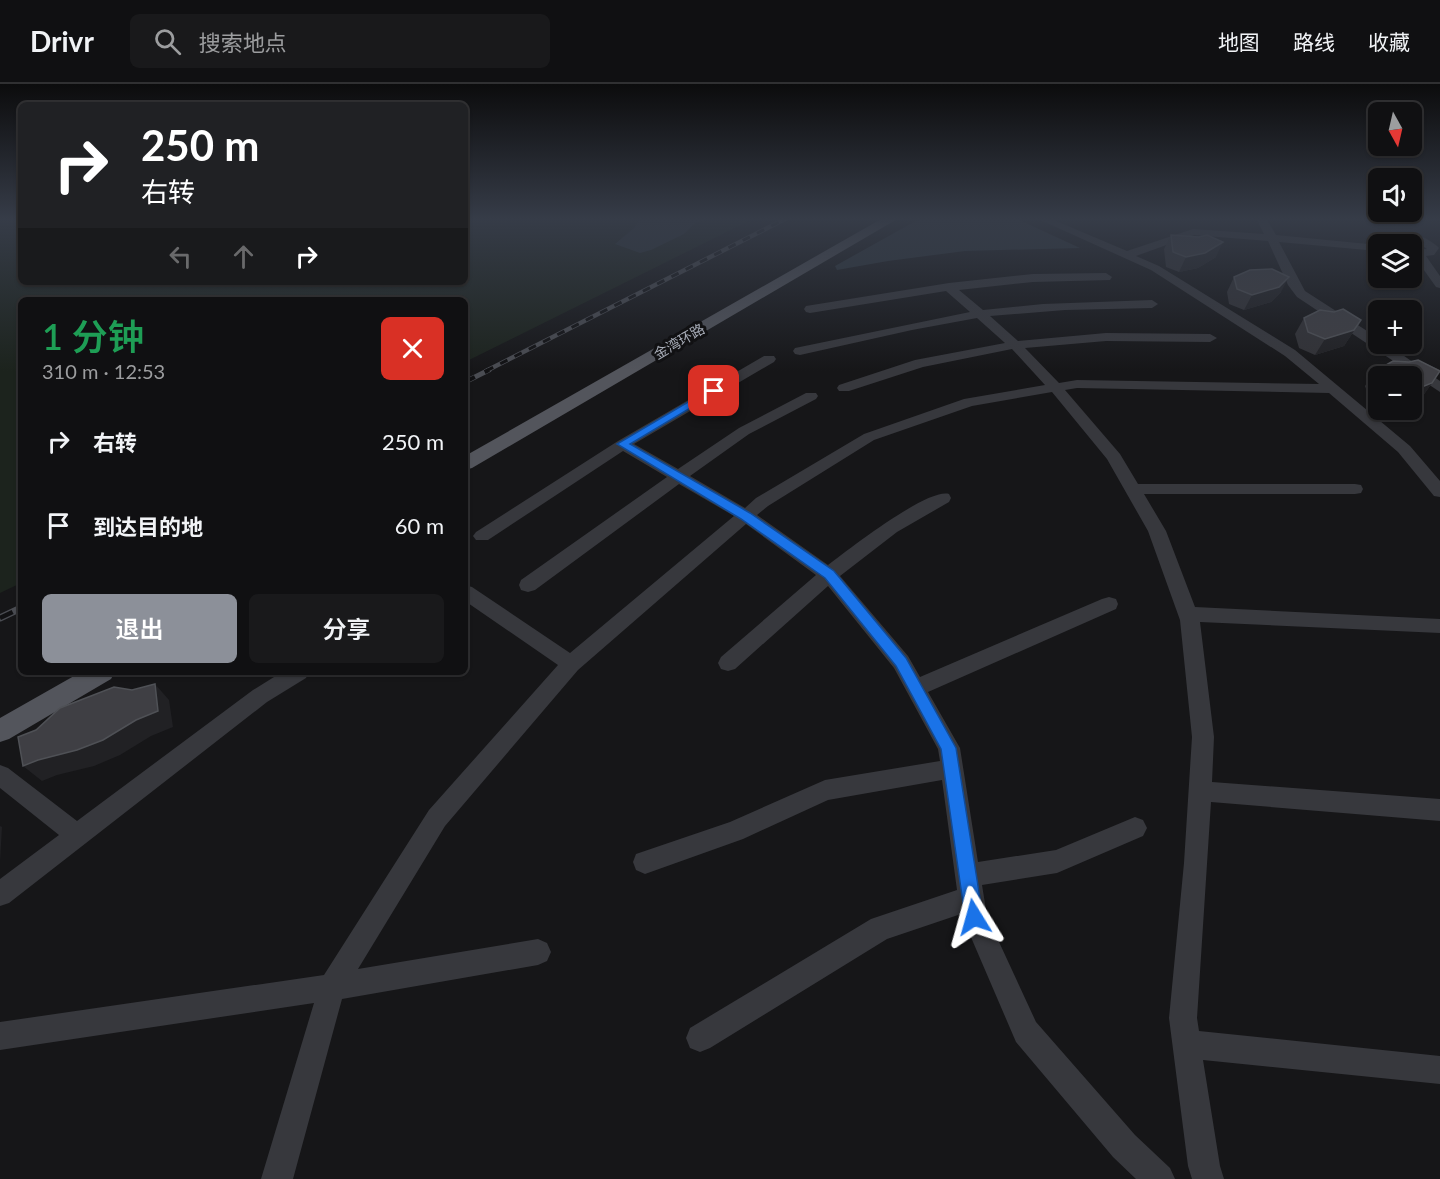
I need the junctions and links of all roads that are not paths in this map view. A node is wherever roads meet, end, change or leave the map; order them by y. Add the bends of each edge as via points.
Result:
1 (803, 269) edge
2 (1157, 269) edge
3 (1287, 269) edge
4 (1428, 269) edge
5 (1106, 277) dead end
6 (1440, 284) edge
7 (949, 287) junction
8 (1152, 304) dead end
9 (810, 309) dead end
10 (980, 314) junction
11 (1368, 337) edge
12 (1210, 338) dead end
13 (1014, 345) junction
14 (800, 351) dead end
15 (1393, 354) edge
16 (768, 359) dead end
17 (1055, 387) junction
18 (844, 388) dead end
19 (1440, 388) edge
20 (1333, 389) junction
21 (811, 396) dead end
22 (623, 444) junction
23 (468, 462) edge
24 (677, 476) junction
25 (1133, 489) junction
26 (1355, 489) dead end
27 (1440, 492) edge
28 (943, 498) dead end
29 (746, 516) junction
30 (482, 536) dead end
31 (829, 574) junction
32 (528, 585) dead end
33 (468, 594) edge
34 (1109, 604) dead end
35 (1187, 614) junction
36 (1440, 626) edge
37 (729, 663) dead end
38 (571, 664) junction
39 (97, 675) edge
40 (294, 675) edge
41 (916, 688) junction
42 (0, 730) edge
43 (952, 769) junction
44 (0, 775) edge
45 (1200, 791) junction
46 (1440, 810) edge
47 (1135, 828) dead end
48 (77, 835) junction
49 (645, 862) dead end
50 (970, 886) junction
51 (0, 894) edge
52 (538, 952) dead end
53 (332, 987) junction
54 (0, 1036) edge
55 (700, 1038) dead end
56 (1187, 1044) junction
57 (1440, 1070) edge
58 (277, 1179) edge
59 (1159, 1179) edge
60 (1208, 1179) edge

1 - 23 main road, 金湾环路
2 - 20 street via 1290,353
3 - 11 street via 1301,294
4 - 6 street
5 - 7 street via 1033,278
7 - 9 street
7 - 10 street
8 - 10 street
10 - 13 street
10 - 14 street
12 - 13 street via 1106,337
13 - 17 street
13 - 18 street via 920,363
15 - 19 street
16 - 22 street
17 - 20 street via 1218,385
17 - 25 street via 1114,457
17 - 29 street via 969,402 869,437 762,502
20 - 27 street via 1404,449
21 - 24 street via 744,431
22 - 24 street
22 - 30 street
24 - 29 street
24 - 32 street
25 - 26 street
25 - 35 street via 1157,531
28 - 31 street via 892,527
29 - 31 street
29 - 38 street
31 - 37 street
31 - 41 street via 901,662
33 - 38 street
34 - 41 street
35 - 36 street
35 - 45 street via 1203,737
38 - 53 street via 436,818
39 - 42 main road
40 - 48 street via 260,696
41 - 43 street via 949,748
43 - 49 street via 825,790 735,831
43 - 50 street
44 - 48 street
45 - 46 street
45 - 56 street via 1183,1018
47 - 50 street via 1057,861
48 - 51 street
50 - 55 street via 880,928
50 - 59 street via 974,917 1026,1032 1124,1146
52 - 53 street
53 - 54 street
53 - 58 street
56 - 57 street
56 - 60 street

